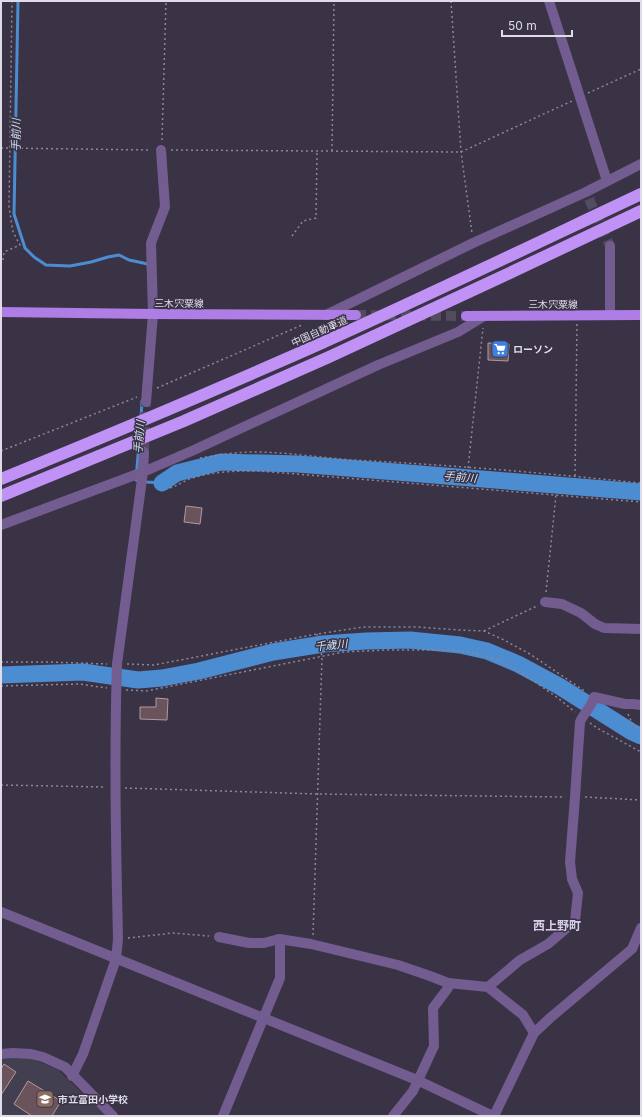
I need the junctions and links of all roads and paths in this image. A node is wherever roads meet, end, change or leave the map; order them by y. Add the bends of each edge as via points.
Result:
1 (12, 1) edge
2 (166, 1) edge
3 (334, 1) edge
4 (451, 1) edge
5 (549, 1) edge
6 (641, 70) edge
7 (580, 97) junction
8 (1, 148) edge
9 (10, 148) junction
10 (161, 150) junction
11 (317, 151) junction
12 (332, 151) junction
13 (461, 152) junction
14 (641, 164) edge
15 (607, 181) junction
16 (641, 194) edge
17 (641, 211) edge
18 (292, 236) dead end
19 (473, 242) junction
20 (610, 246) tunnel mouth
21 (3, 260) dead end
22 (1, 312) edge
23 (153, 314) junction
24 (326, 315) junction
25 (356, 315) tunnel mouth
26 (610, 315) junction
27 (641, 315) edge
28 (466, 316) tunnel mouth
29 (484, 316) junction
30 (577, 316) junction
31 (304, 324) dead end
32 (147, 397) junction
33 (1, 451) edge
34 (144, 452) tunnel mouth
35 (198, 459) dead end
36 (468, 468) junction
37 (143, 472) junction
38 (575, 476) junction
39 (1, 479) edge
40 (641, 483) edge
41 (170, 488) dead end
42 (556, 495) junction
43 (1, 496) edge
44 (641, 502) edge
45 (1, 525) edge
46 (545, 602) junction
47 (641, 629) edge
48 (484, 631) junction
49 (317, 634) junction
50 (322, 657) junction
51 (1, 662) edge
52 (117, 666) junction
53 (1, 686) edge
54 (116, 688) junction
55 (594, 699) junction
56 (624, 704) junction
57 (641, 705) edge
58 (583, 716) junction
59 (641, 730) edge
60 (641, 752) edge
61 (1, 785) edge
62 (115, 787) junction
63 (318, 794) junction
64 (575, 797) junction
65 (641, 800) edge
66 (1, 912) edge
67 (641, 928) edge
68 (219, 936) joint
69 (118, 939) junction
70 (279, 939) junction
71 (311, 944) junction
72 (637, 950) edge
73 (116, 959) junction
74 (448, 983) junction
75 (488, 987) junction
76 (263, 1018) junction
77 (534, 1033) junction
78 (1, 1054) edge
79 (72, 1076) junction
80 (417, 1080) junction
81 (113, 1116) edge
82 (223, 1116) edge
83 (393, 1116) edge
84 (494, 1116) edge

1 - 9 path
2 - 10 path
3 - 12 path
4 - 13 path
5 - 7 street
6 - 7 path
7 - 13 path
7 - 15 street
8 - 9 path
9 - 10 path
9 - 21 path via 9,207 13,232 20,245 4,252
10 - 11 path
10 - 23 street via 166,207 151,243
11 - 12 path
11 - 18 path via 316,218 303,221
12 - 13 path
13 - 19 path
14 - 15 street
15 - 19 street via 588,195
16 - 39 highway, 中国自動車道 via 323,343
17 - 43 highway via 329,357 184,421
19 - 24 street
20 - 26 street
22 - 23 main road, 三木宍粟線
23 - 24 main road, 三木宍粟線
23 - 32 street
24 - 25 main road, 三木宍粟線
26 - 27 main road, 三木宍粟線
26 - 30 main road, 三木宍粟線
28 - 29 main road, 三木宍粟線
29 - 30 main road, 三木宍粟線
29 - 36 path
29 - 37 street via 458,332 378,365
30 - 38 path
31 - 32 path
32 - 33 path
34 - 37 street
35 - 36 path via 254,452
36 - 38 path
37 - 45 street
37 - 52 street
38 - 40 path
41 - 42 path via 204,475 231,471 259,471
42 - 44 path
42 - 46 path
46 - 47 street via 562,604 604,628
46 - 48 path
48 - 49 path via 363,627
48 - 55 path via 530,654
49 - 50 path
49 - 52 path via 154,665
50 - 54 path via 146,691
50 - 58 path via 344,652 386,650 468,652 496,659 518,670
50 - 63 path
51 - 52 path
52 - 54 street
53 - 54 path via 79,684
54 - 62 street
55 - 56 street
55 - 58 street
56 - 57 street
56 - 59 path via 633,725
58 - 60 path via 597,728
58 - 64 street via 580,722
61 - 62 path
62 - 63 path
62 - 69 street
63 - 64 path
63 - 71 path
64 - 65 path
64 - 75 street via 570,862 572,879 578,893 575,921 548,944 520,960
66 - 73 street
67 - 72 street
68 - 69 path via 173,932
68 - 70 street via 249,943
69 - 73 street
70 - 71 street
70 - 76 street via 280,978
71 - 74 street via 398,965
72 - 77 street
73 - 76 street
73 - 79 street via 83,1054
74 - 75 street
74 - 80 street via 448,988 433,1008 434,1046
75 - 77 street via 523,1015
76 - 80 street
76 - 82 street
77 - 84 street
78 - 79 street via 13,1052 43,1057 65,1067
79 - 81 street
80 - 83 street via 413,1091
80 - 84 street

